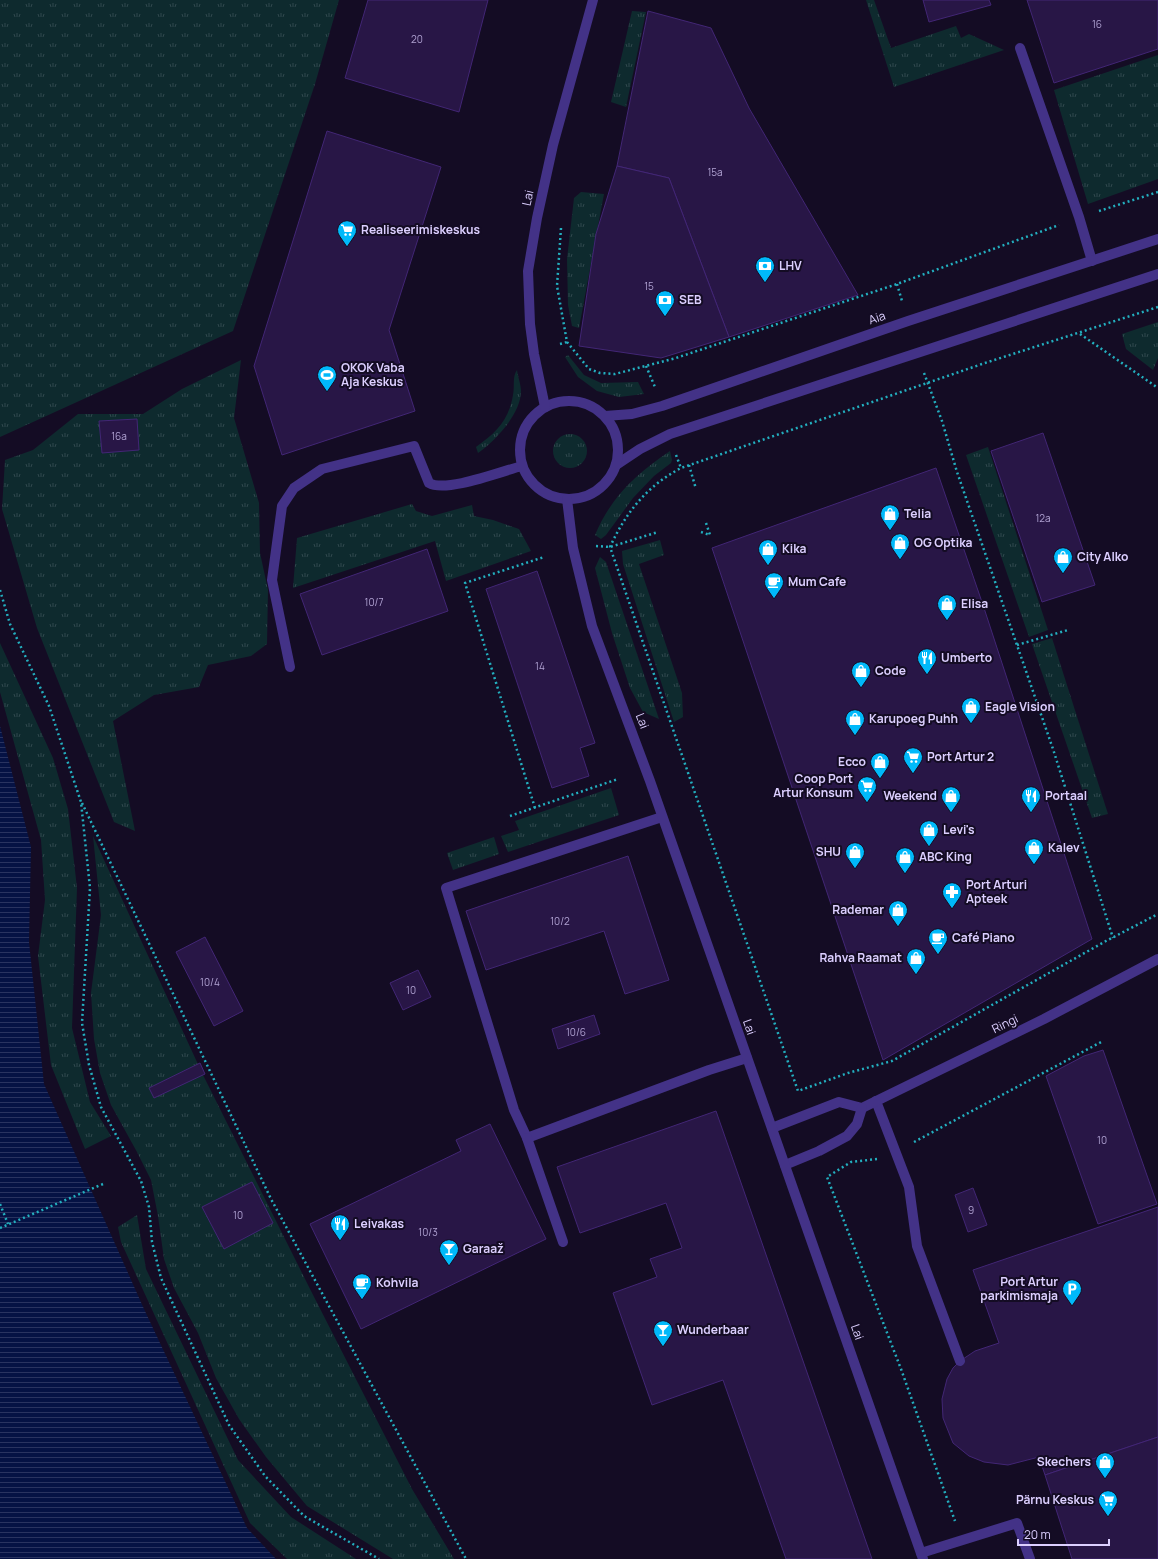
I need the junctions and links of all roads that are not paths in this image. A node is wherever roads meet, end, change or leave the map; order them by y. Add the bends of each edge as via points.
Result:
1 (593, 0) edge
2 (1020, 48) dead end
3 (1158, 239) edge
4 (1092, 261) junction
5 (1158, 274) edge
6 (545, 407) junction
7 (604, 416) junction
8 (616, 464) junction
9 (522, 466) junction
10 (567, 499) junction
11 (290, 667) dead end
12 (662, 817) junction
13 (1158, 959) edge
14 (747, 1058) junction
15 (876, 1101) junction
16 (862, 1108) junction
17 (772, 1128) junction
18 (526, 1138) junction
19 (785, 1165) junction
20 (563, 1242) dead end
21 (960, 1361) dead end
22 (922, 1556) edge
23 (1030, 1559) edge

1 - 6 street, Lai via 553,145 528,271 530,324
2 - 4 street
3 - 4 street, Aia
4 - 7 street, Aia via 662,406 632,414
5 - 8 street via 670,434
6 - 7 street via 570,400 595,408
6 - 9 street via 534,415 521,438
7 - 8 street via 617,439
8 - 10 street via 611,476 592,494
9 - 10 street via 529,479 540,489 552,496
9 - 11 street via 474,480 434,486 430,483 414,446 322,470 294,488 282,506 272,580
10 - 12 street, Lai via 572,548 592,626
12 - 14 street, Lai
12 - 18 street via 446,888 514,1110
13 - 15 street, Ringi via 1044,1019
14 - 17 street, Lai
14 - 18 street
15 - 16 street, Ringi
15 - 21 street via 909,1187 917,1246
16 - 17 street via 839,1102
16 - 19 street via 857,1124 847,1136
17 - 19 street, Lai
18 - 20 street
19 - 22 street, Lai
22 - 23 street via 961,1540 1017,1523

